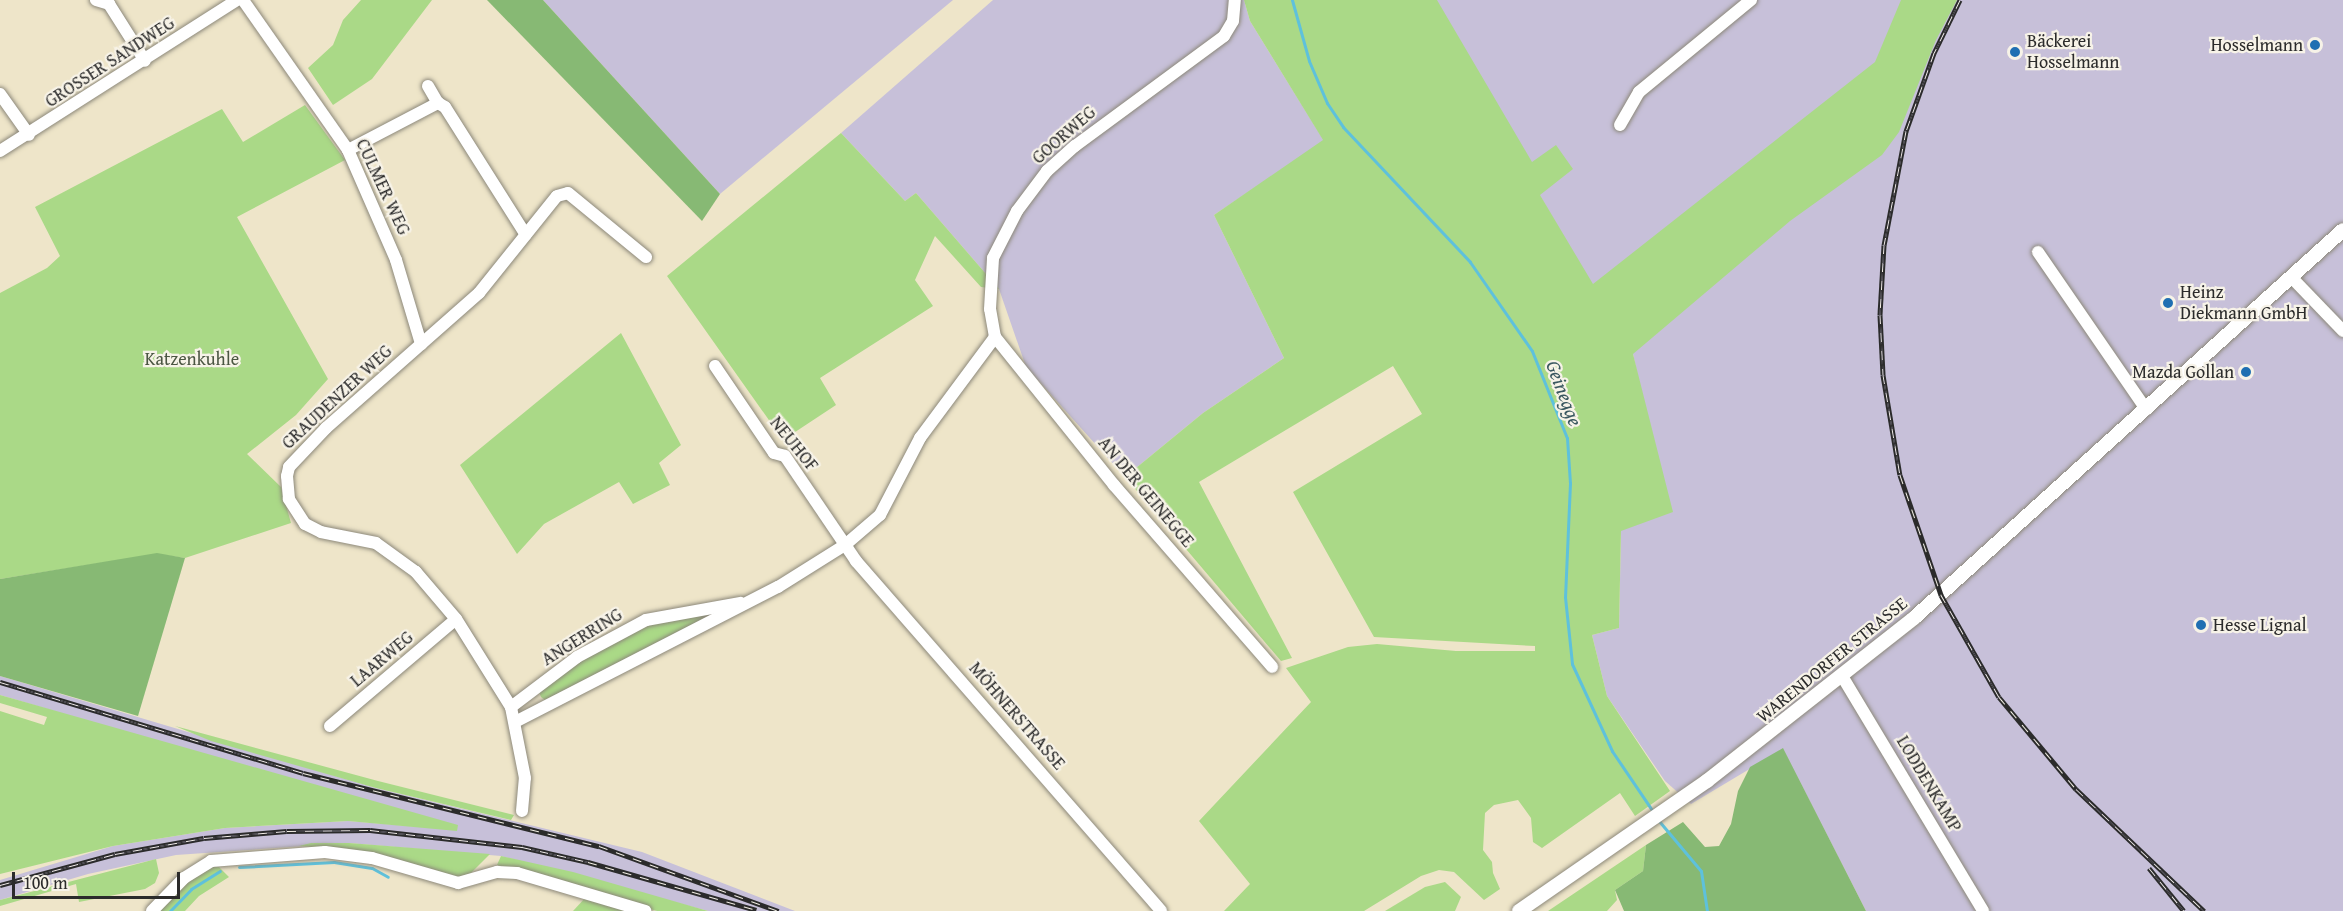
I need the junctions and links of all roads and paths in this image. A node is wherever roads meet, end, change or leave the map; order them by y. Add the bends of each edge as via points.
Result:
1 (96, 0) edge
2 (237, 0) edge
3 (243, 0) edge
4 (1235, 0) edge
5 (1751, 0) edge
6 (145, 61) junction
7 (428, 86) dead end
8 (0, 94) edge
9 (438, 103) junction
10 (1620, 125) dead end
11 (29, 135) junction
12 (348, 150) junction
13 (0, 152) edge
14 (2343, 230) edge
15 (526, 235) junction
16 (2038, 252) dead end
17 (646, 257) dead end
18 (2293, 279) junction
19 (2343, 331) edge
20 (995, 337) junction
21 (421, 344) junction
22 (715, 366) dead end
23 (2146, 409) junction
24 (845, 545) junction
25 (750, 602) junction
26 (456, 619) junction
27 (1272, 667) dead end
28 (1842, 676) junction
29 (511, 708) junction
30 (515, 722) junction
31 (330, 726) dead end
32 (522, 811) dead end
33 (152, 911) edge
34 (645, 911) edge
35 (1161, 911) edge
36 (1519, 911) edge
37 (1983, 911) edge

1 - 6 street via 109,4
2 - 6 street, GROSSER SANDWEG
3 - 12 street, CULMER WEG
4 - 20 street, GOORWEG via 1233,21 1224,36 1074,146 1047,171 1017,211 993,258 990,309
5 - 10 street via 1639,92
6 - 11 street, GROSSER SANDWEG
7 - 9 street
8 - 11 street
9 - 12 street
9 - 15 street via 445,107
11 - 13 street, GROSSER SANDWEG
12 - 21 street, CULMER WEG via 396,260
14 - 18 street, WARENDORFER STRASSE
15 - 17 street, GRAUDENZER WEG via 558,196 568,193
15 - 21 street, GRAUDENZER WEG via 479,293
16 - 23 street
18 - 19 street
18 - 23 street, WARENDORFER STRASSE
20 - 24 street via 920,438 880,515
20 - 27 street, AN DER GEINEGGE via 1114,484
21 - 26 street, GRAUDENZER WEG via 289,467 287,487 289,499 305,524 321,532 376,543 416,572
22 - 24 street, NEUHOF via 774,453 785,456
23 - 28 street, WARENDORFER STRASSE via 1930,604
24 - 25 street, ANGERRING
24 - 35 street, MÖHNERSTRASSE
25 - 29 street, ANGERRING via 646,620 577,657
25 - 30 street, ANGERRING
26 - 29 street, GRAUDENZER WEG
26 - 31 street, LAARWEG
28 - 36 street, WARENDORFER STRASSE via 1690,794
28 - 37 street, LODDENKAMP
29 - 30 street, GRAUDENZER WEG
30 - 32 street, GRAUDENZER WEG via 525,778
33 - 34 street via 184,878 220,858 297,852 344,854 387,862 446,881 468,881 497,872 517,873

